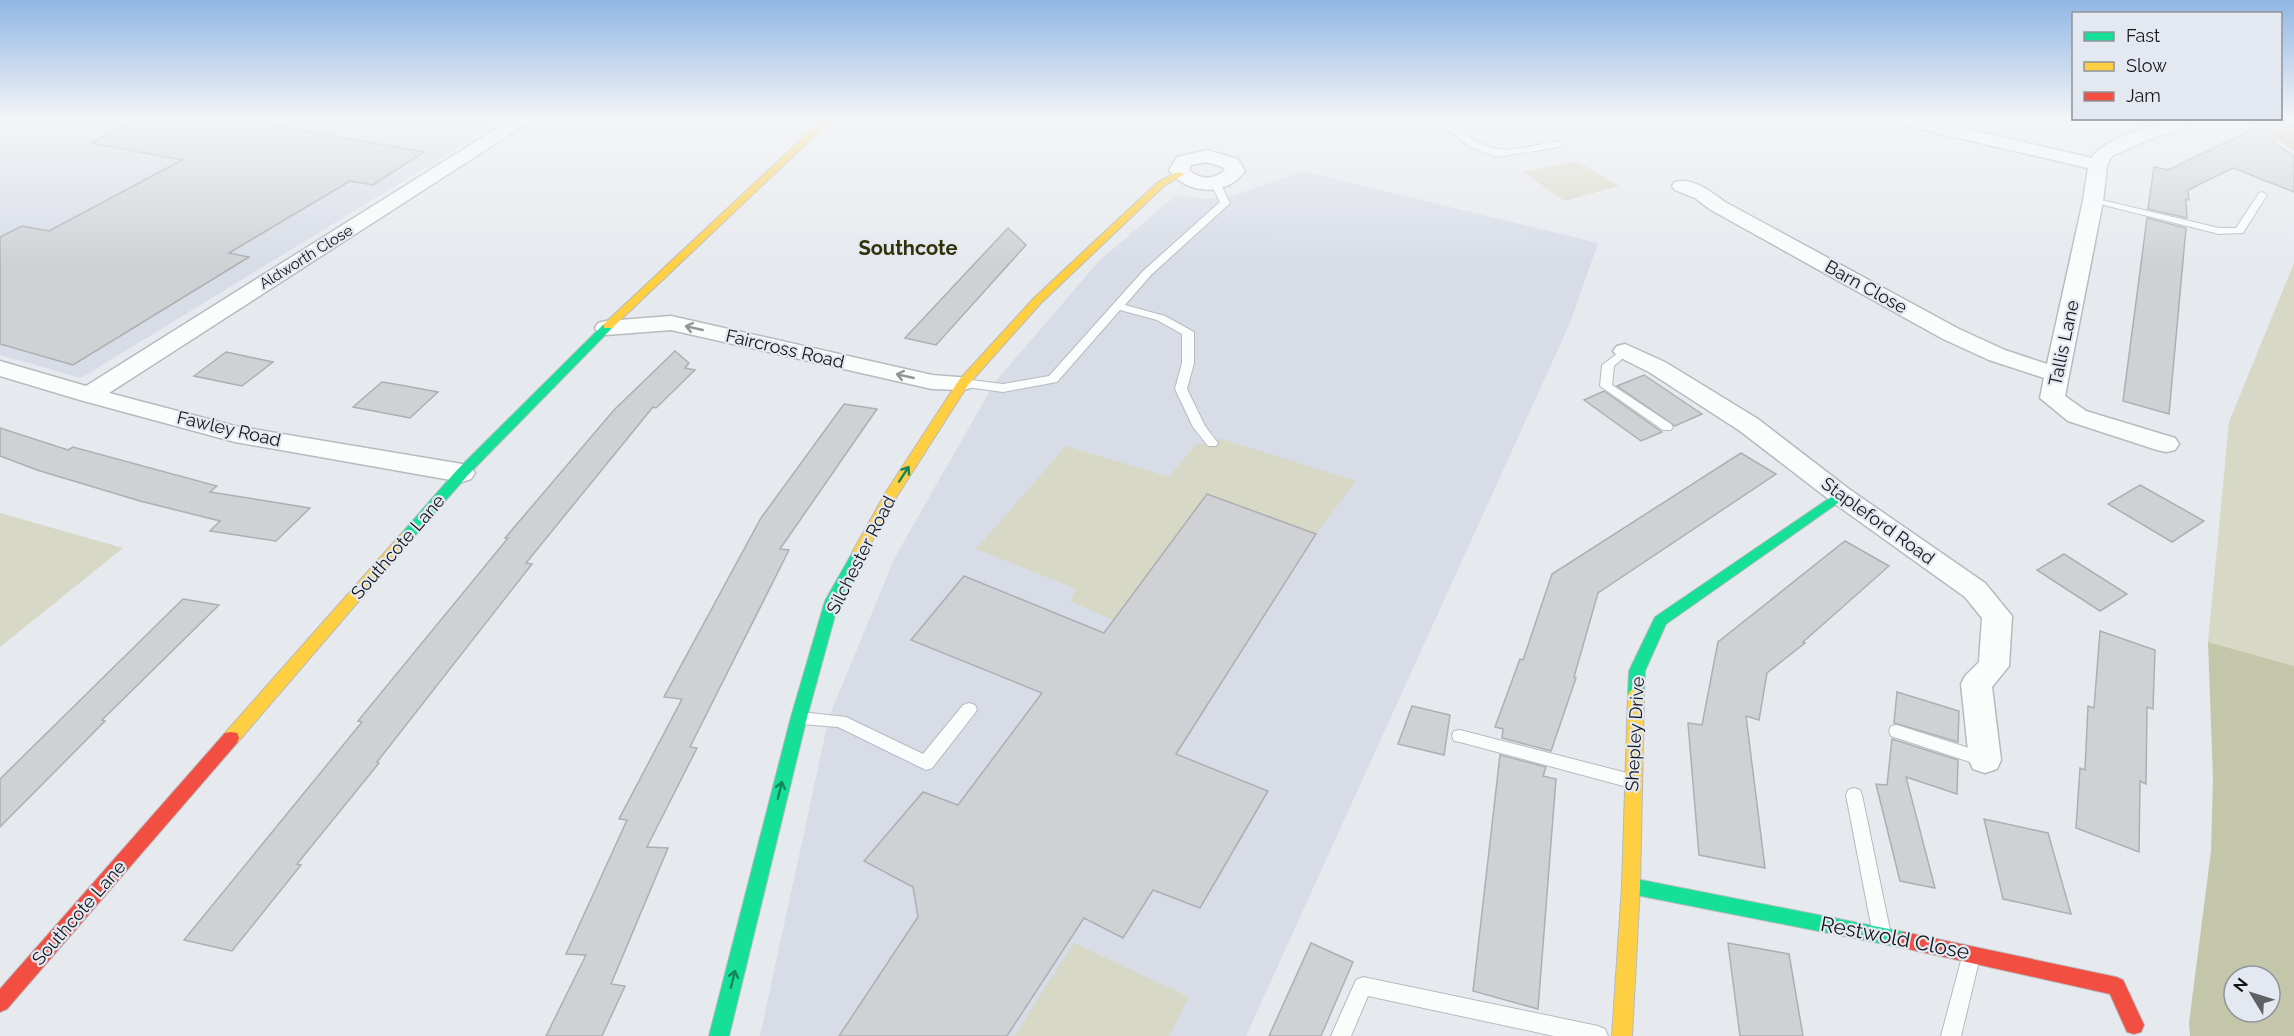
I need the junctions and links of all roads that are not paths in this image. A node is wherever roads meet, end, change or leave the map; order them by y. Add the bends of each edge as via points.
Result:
1 (447, 168) edge
2 (776, 168) edge
3 (1180, 168) edge
4 (1235, 168) edge
5 (2098, 168) edge
6 (1180, 174) junction
7 (1215, 183) junction
8 (1682, 186) dead end
9 (2262, 195) dead end
10 (2093, 201) junction
11 (1116, 306) junction
12 (606, 328) junction
13 (1625, 351) joint
14 (0, 368) edge
15 (2056, 374) junction
16 (963, 383) junction
17 (89, 395) junction
18 (1667, 427) dead end
19 (1212, 443) dead end
20 (2166, 444) dead end
21 (462, 473) junction
22 (1840, 495) junction
23 (969, 709) dead end
24 (799, 717) junction
25 (1897, 731) dead end
26 (1460, 736) dead end
27 (1984, 760) joint
28 (1632, 782) junction
29 (1854, 795) dead end
30 (1631, 886) junction
31 (1882, 935) junction
32 (1972, 953) junction
33 (0, 1003) edge
34 (2133, 1025) dead end
35 (719, 1036) edge
36 (1341, 1036) edge
37 (1598, 1036) edge
38 (1622, 1036) edge
39 (1951, 1036) edge

1 - 17 street, Aldworth Close
2 - 12 street, Southcote Lane
3 - 6 street, Silchester Road
4 - 7 street, Silchester Road via 1233,175
5 - 10 street, Tallis Lane
6 - 7 street via 1192,181
6 - 16 street, Silchester Road via 1161,184 1037,301
7 - 11 lane via 1225,202
8 - 15 street, Barn Close via 1951,334 1997,355
9 - 10 lane via 2239,231 2219,231
10 - 15 street, Tallis Lane
11 - 16 lane via 1053,380 1002,388
11 - 19 lane via 1161,318 1188,332 1188,363 1181,389 1199,427
16 -> 12 street, Faircross Road via 932,382 670,323
12 - 21 street, Southcote Lane
13 - 18 lane via 1608,365 1606,386
13 - 22 street, Stapleford Road via 1749,425
14 - 17 street, Fawley Road
15 - 20 street, Tallis Lane via 2052,398 2077,416
24 -> 16 street, Silchester Road via 832,601 891,495
17 - 21 street, Fawley Road via 236,434
21 - 33 street, Southcote Lane
22 - 27 street, Stapleford Road via 1975,590 1996,616 1994,666 1976,684
22 - 28 street, Shepley Drive via 1660,621 1637,671
23 - 24 lane via 926,763 840,721
35 -> 24 street, Silchester Road
25 - 27 lane
26 - 28 lane
28 - 30 street, Shepley Drive
29 - 31 lane
30 - 31 street, Restwold Close
30 - 38 street, Shepley Drive
31 - 32 street, Restwold Close
32 - 34 street, Restwold Close via 2116,986
32 - 39 lane
36 - 37 lane via 1363,986

